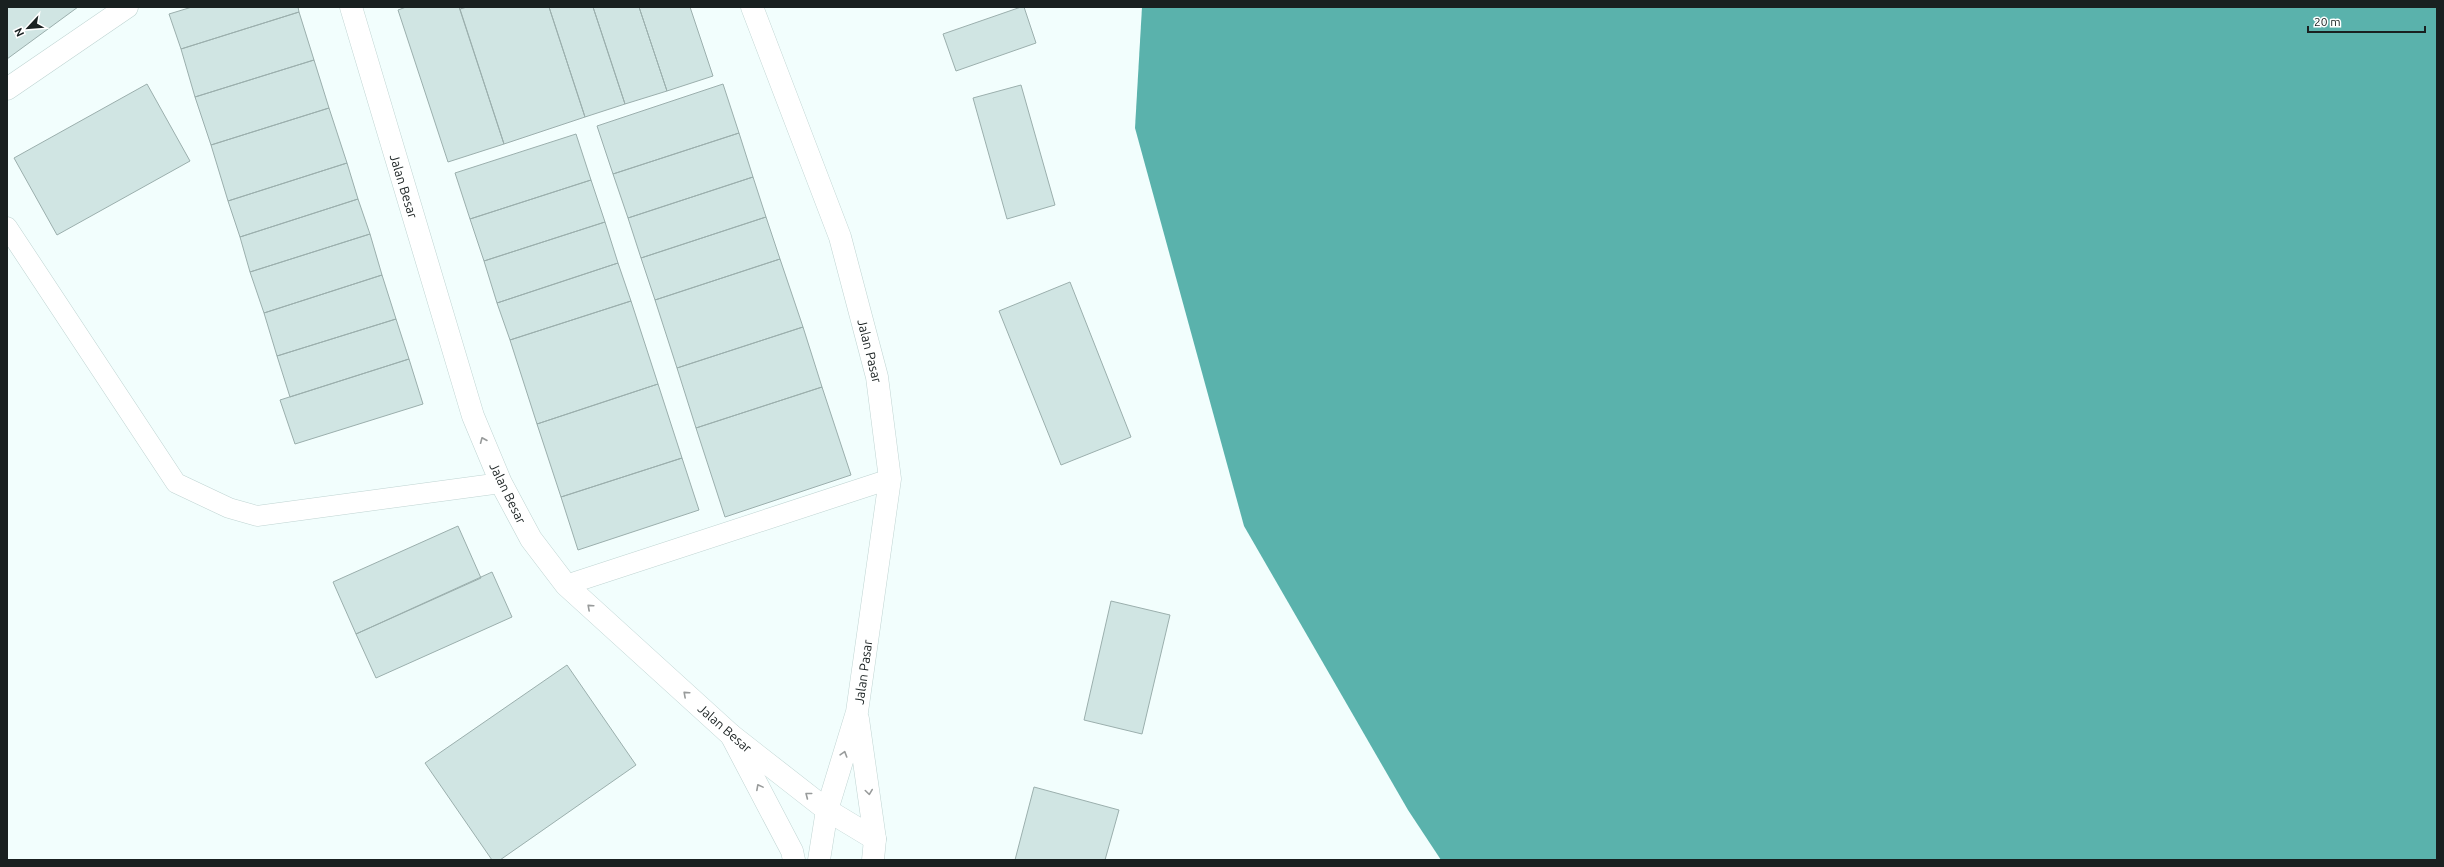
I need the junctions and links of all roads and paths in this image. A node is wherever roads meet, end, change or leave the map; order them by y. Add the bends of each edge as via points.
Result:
1 (127, 7) edge
2 (351, 7) edge
3 (752, 7) edge
4 (7, 89) edge
5 (7, 227) edge
6 (890, 479) junction
7 (501, 483) junction
8 (566, 585) junction
9 (857, 712) junction
10 (731, 735) junction
11 (827, 810) junction
12 (874, 850) edge
13 (794, 860) edge
14 (819, 860) edge

1 - 4 street
7 -> 2 street, Jalan Besar via 473,416
3 - 6 street, Jalan Pasar via 840,237 877,377
5 - 7 lane via 176,483 229,508 257,516
6 - 8 lane
6 - 9 street, Jalan Pasar
7 - 8 street, Jalan Besar via 531,539
10 -> 8 street, Jalan Besar
11 -> 9 street
9 -> 12 street
11 -> 10 street, Jalan Besar
13 -> 10 street via 792,851
11 - 12 street, Jalan Besar
11 - 14 street

